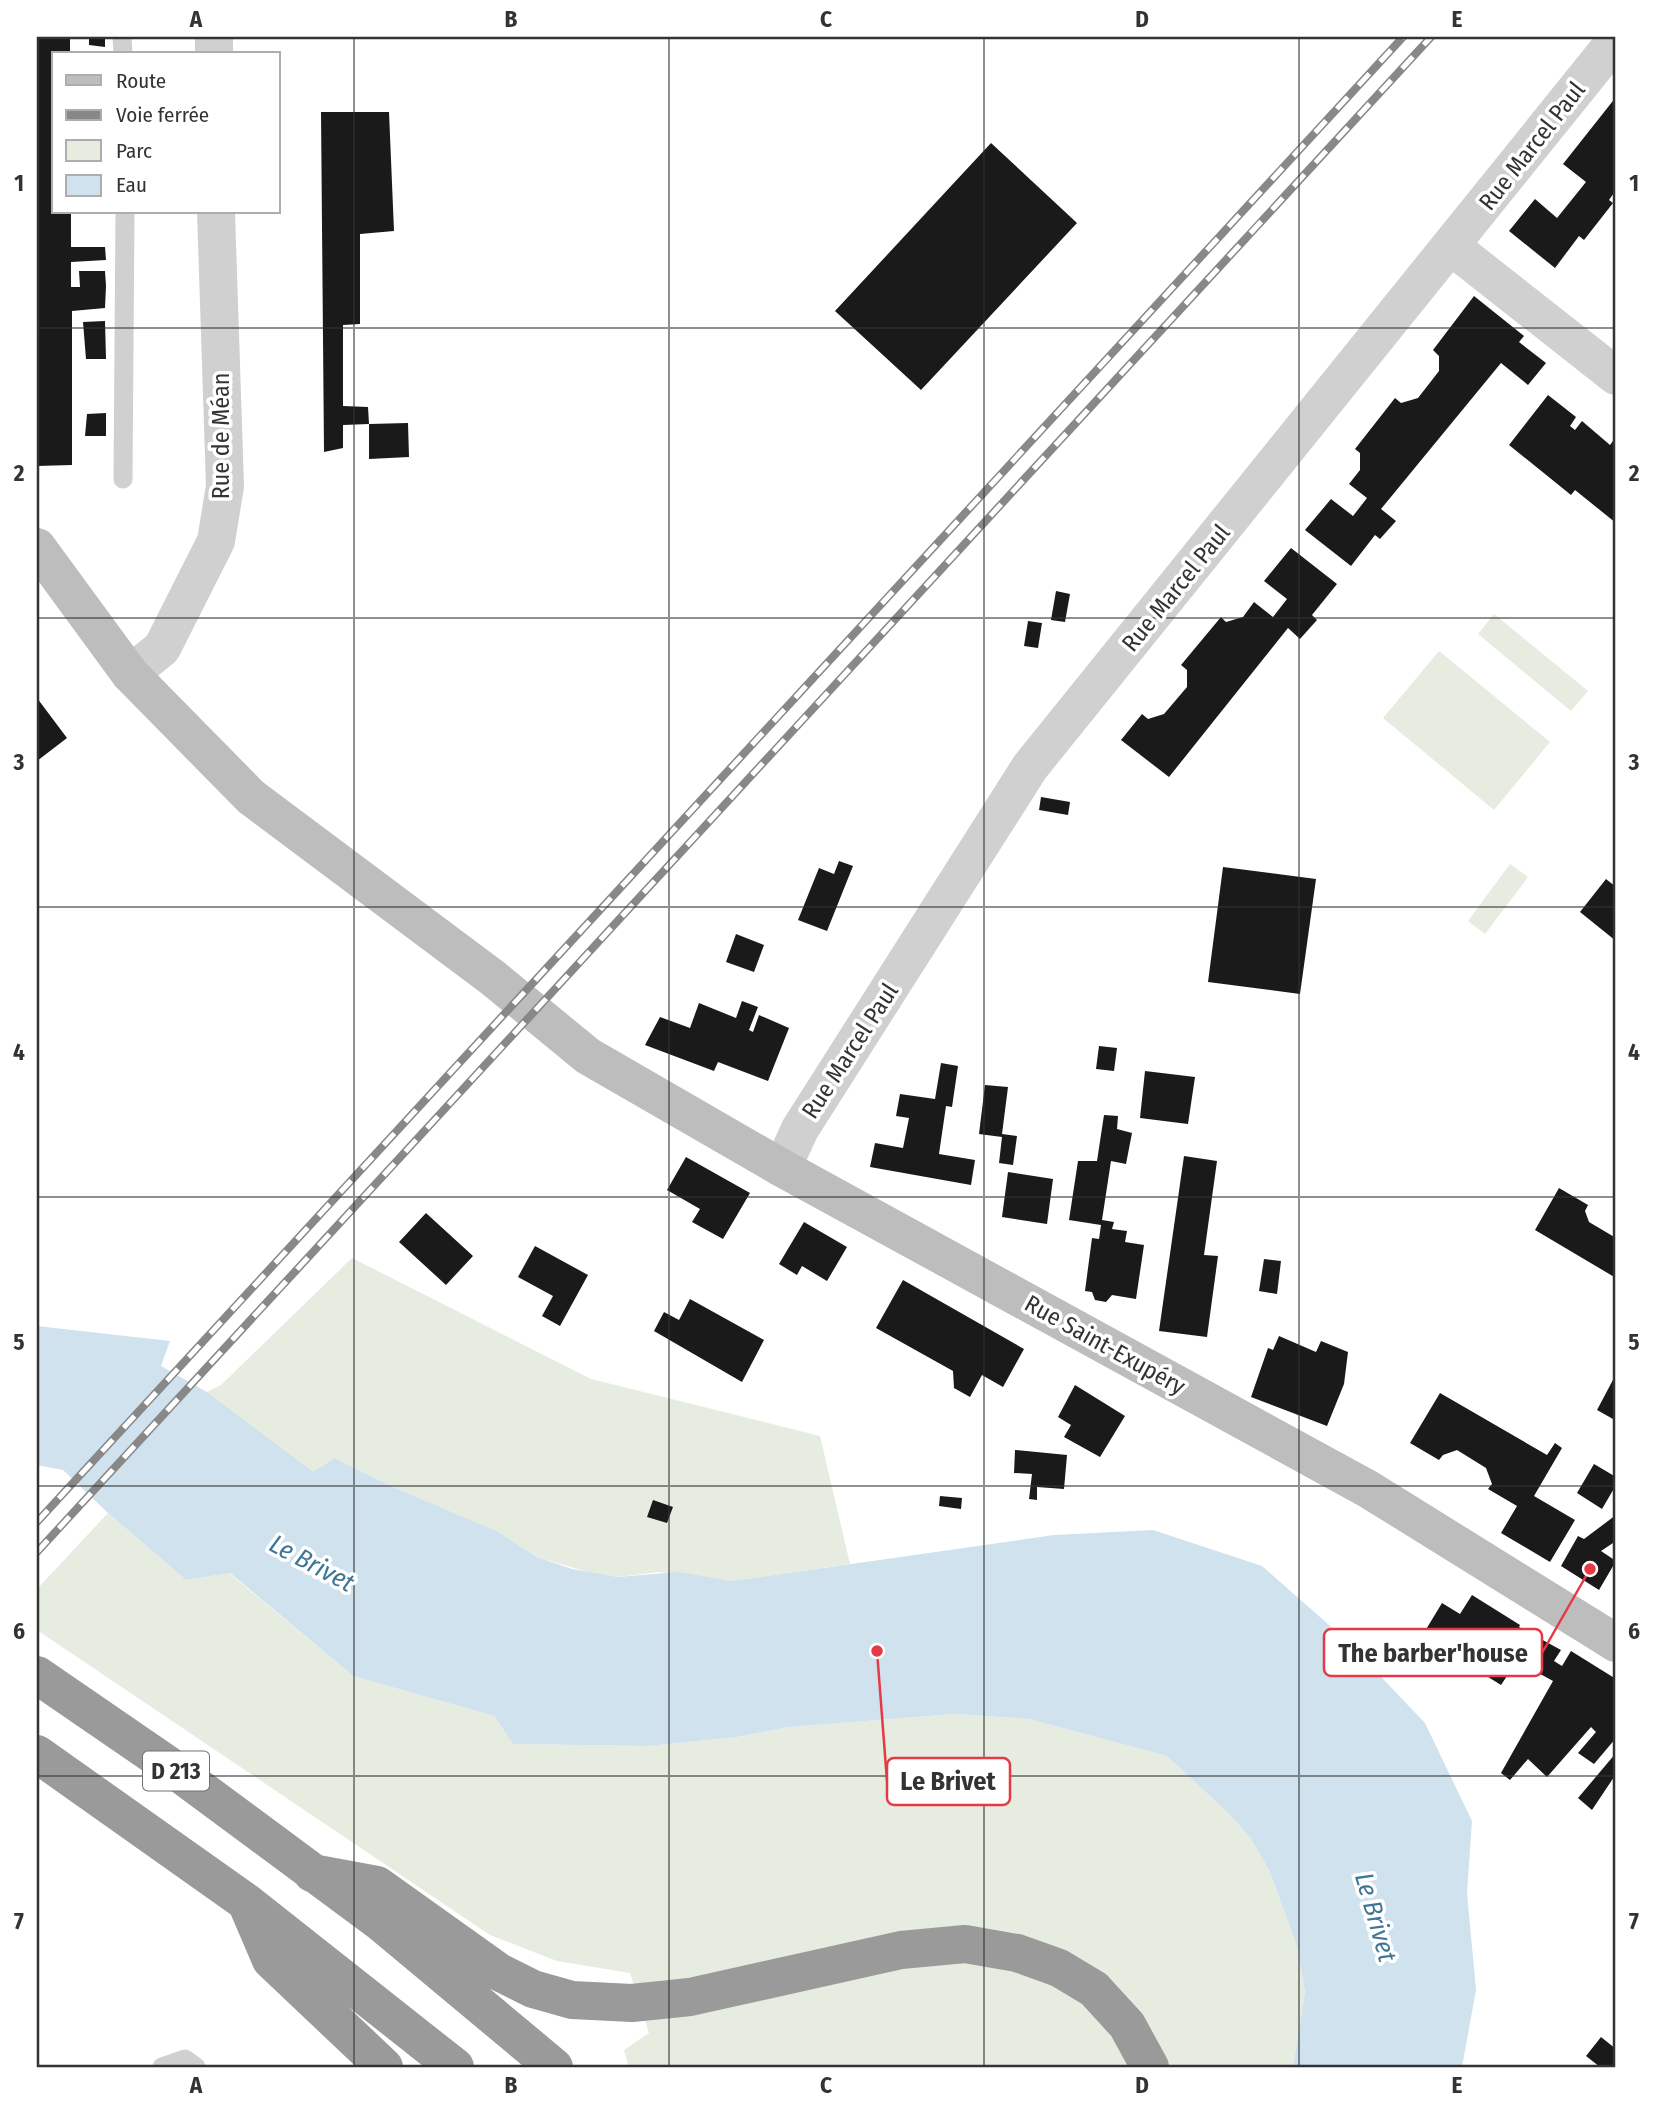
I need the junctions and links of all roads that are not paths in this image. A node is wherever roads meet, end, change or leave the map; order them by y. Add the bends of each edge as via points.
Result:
1 (1616, 40) edge
2 (125, 214) edge
3 (216, 214) edge
4 (1452, 247) junction
5 (1616, 376) edge
6 (123, 479) dead end
7 (37, 547) edge
8 (130, 674) junction
9 (782, 1168) junction
10 (1612, 1634) edge
11 (37, 1675) edge
12 (37, 1754) edge
13 (312, 1873) junction
14 (246, 1902) junction
15 (162, 2067) edge
16 (196, 2067) edge
17 (384, 2067) edge
18 (455, 2067) edge
19 (554, 2067) edge
20 (1150, 2067) edge

1 - 4 street, Rue Marcel Paul
2 - 6 lane
3 - 8 street, Rue de Méan via 225,486 216,541 162,648
4 - 5 street
4 - 9 street, Rue Marcel Paul via 1030,767 800,1129
7 - 8 street, Rue Saint-Exupéry
8 - 9 street, Rue Saint-Exupéry via 251,797 493,978 588,1056
9 - 10 street, Rue Saint-Exupéry via 1368,1489
11 - 13 highway, D 213 via 168,1765
12 - 14 highway, D 213
13 - 19 highway, D 213 via 380,1922
13 - 20 highway via 377,1885 499,1972 533,1989 572,2000 632,2003 690,1997 901,1950 965,1944 1017,1953 1059,1968 1094,1989 1127,2025
14 - 17 highway via 271,1960
14 - 18 highway, D 213
15 - 16 lane via 185,2059

